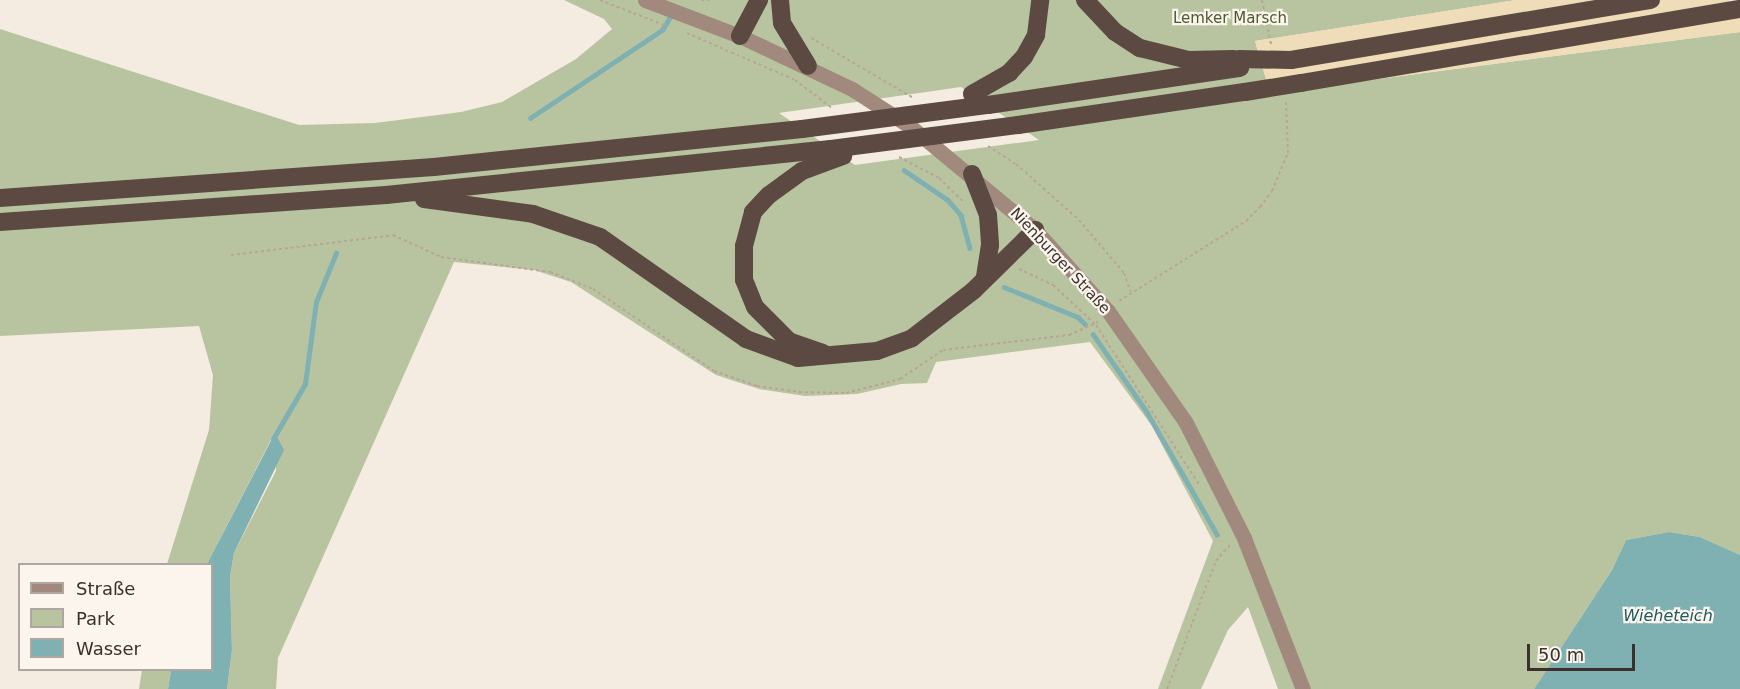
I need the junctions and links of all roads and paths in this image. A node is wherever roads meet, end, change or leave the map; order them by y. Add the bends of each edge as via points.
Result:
1 (600, 0) edge
2 (619, 0) edge
3 (645, 0) edge
4 (701, 0) edge
5 (710, 0) edge
6 (759, 0) edge
7 (780, 0) edge
8 (1040, 0) edge
9 (1085, 0) edge
10 (1262, 0) edge
11 (1651, 0) edge
12 (616, 6) junction
13 (1740, 9) edge
14 (659, 23) dead end
15 (682, 31) dead end
16 (740, 36) junction
17 (1271, 44) dead end
18 (1239, 63) junction
19 (808, 66) junction
20 (1286, 101) dead end
21 (834, 111) dead end
22 (904, 115) junction
23 (897, 148) junction
24 (837, 153) junction
25 (972, 174) junction
26 (386, 195) junction
27 (0, 198) edge
28 (967, 206) dead end
29 (0, 222) edge
30 (1035, 230) junction
31 (231, 255) dead end
32 (1005, 258) junction
33 (986, 278) junction
34 (1108, 311) junction
35 (1095, 325) junction
36 (836, 357) junction
37 (1188, 468) dead end
38 (1231, 544) dead end
39 (1167, 689) edge
40 (1303, 689) edge

1 - 12 path
2 - 12 path
3 - 16 street, Nienburger Straße
4 - 5 path
6 - 16 highway
7 - 19 highway via 782,23
8 - 22 highway, bridge via 1036,35 1009,73 972,94
9 - 18 highway via 1115,32 1140,48 1188,60
10 - 17 path
11 - 18 highway, bridge via 1291,60
12 - 14 path
13 - 23 highway, bridge via 1245,92 1018,125
15 - 21 path via 795,80
16 - 19 street, Nienburger Straße
18 - 22 highway, bridge via 988,105
19 - 25 street, Nienburger Straße via 852,88
20 - 34 path via 1288,153 1272,191 1260,207 1246,221 1131,292
22 - 27 highway, bridge via 802,129 192,187
23 - 24 highway, bridge
23 - 28 path via 939,178
24 - 26 highway
24 - 36 highway via 802,171 753,212 743,256 744,280 755,307 770,325 789,341
25 - 30 street, Nienburger Straße
25 - 33 highway via 988,215
26 - 29 highway
26 - 36 highway via 493,207 572,226 627,253 693,305 746,339 798,358
30 - 32 highway
30 - 34 street, Nienburger Straße
31 - 35 path via 393,235 441,257 550,272 593,289 714,371 757,386 799,392 846,393 900,379 944,350 1070,335
32 - 33 highway
32 - 35 path via 1025,274 1053,285
33 - 36 highway via 912,338 877,351
34 - 40 street, Nienburger Straße via 1186,423 1244,538
35 - 37 path
38 - 39 path via 1216,561

